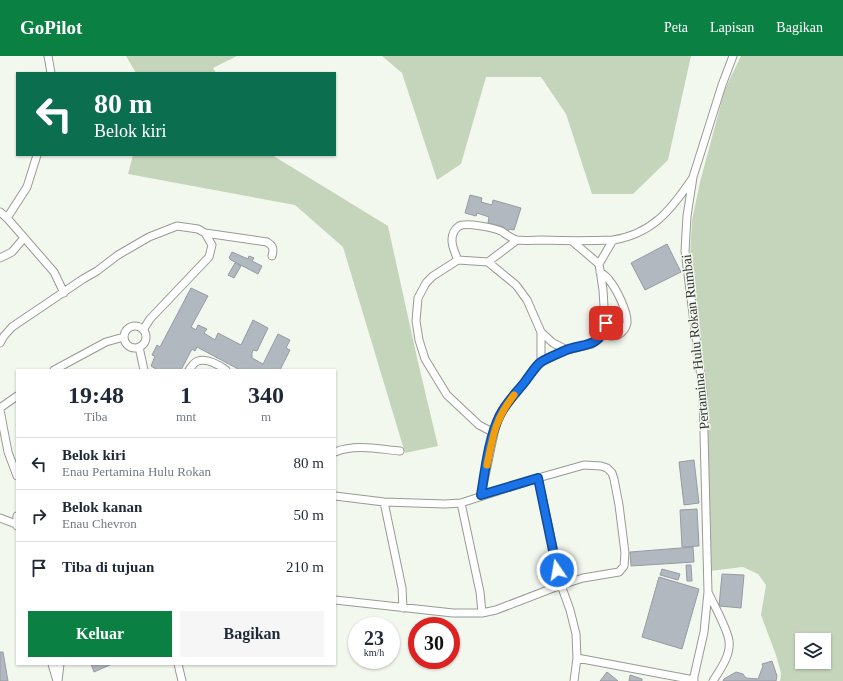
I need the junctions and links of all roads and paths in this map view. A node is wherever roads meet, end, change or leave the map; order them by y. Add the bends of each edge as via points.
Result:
1 (48, 56) edge
2 (733, 56) edge
3 (51, 72) edge
4 (37, 156) edge
5 (693, 177) junction
6 (0, 212) edge
7 (7, 218) junction
8 (205, 233) junction
9 (24, 238) junction
10 (517, 240) junction
11 (613, 240) junction
12 (572, 241) junction
13 (272, 256) dead end
14 (0, 258) edge
15 (458, 260) junction
16 (488, 262) junction
17 (599, 264) junction
18 (600, 272) junction
19 (64, 293) junction
20 (143, 330) junction
21 (541, 332) junction
22 (602, 334) junction
23 (124, 337) junction
24 (0, 343) edge
25 (139, 347) junction
26 (567, 350) junction
27 (541, 362) junction
28 (56, 369) edge
29 (144, 369) edge
30 (190, 369) edge
31 (224, 369) edge
32 (16, 397) edge
33 (0, 409) edge
34 (494, 433) junction
35 (400, 451) dead end
36 (336, 452) edge
37 (16, 473) edge
38 (538, 478) junction
39 (481, 495) junction
40 (336, 496) edge
41 (384, 502) junction
42 (461, 503) junction
43 (0, 518) edge
44 (16, 525) edge
45 (560, 585) junction
46 (708, 592) junction
47 (336, 600) edge
48 (404, 608) junction
49 (482, 613) junction
50 (577, 658) junction
51 (52, 665) edge
52 (60, 665) edge
53 (178, 665) edge
54 (693, 680) edge
55 (57, 681) edge
56 (182, 681) edge
57 (574, 681) edge
58 (713, 681) edge

1 - 3 street
2 - 5 street, Pertamina Hulu Rokan Rumbai
4 - 7 street via 27,186
5 - 11 street via 661,217 639,233
5 - 46 street, Pertamina Hulu Rokan Rumbai via 687,216 686,251 703,393
6 - 7 street
7 - 9 street
8 - 13 street via 266,242 272,246
8 - 19 street via 198,229 177,226 149,237 118,255
8 - 20 street via 212,245 208,256 150,319
9 - 14 street via 12,252
9 - 19 street via 54,272
10 - 12 street
10 - 15 street via 489,227 460,226 451,239
10 - 16 street
11 - 12 street
11 - 17 street
12 - 17 street
15 - 16 street
15 - 34 street via 426,283 418,298 416,321 419,340 425,359 447,395 479,424
16 - 21 street via 516,285 527,300
17 - 18 street
18 - 22 street via 606,323
18 - 22 street via 615,290 628,321 618,335
19 - 24 street via 12,327
20 - 23 street via 139,326 133,326 128,328
20 - 25 street via 146,336 144,343
21 - 26 street via 552,343
21 - 27 street
22 - 26 street via 592,344
23 - 25 street via 126,344 132,348
23 - 28 street via 106,342
25 - 29 street
26 - 27 street
27 - 34 street via 505,406
30 - 31 street via 199,360 211,362
32 - 33 street
33 - 37 street via 8,452
34 - 39 street
35 - 36 street via 358,447
38 - 39 street
38 - 45 street
38 - 45 street via 575,467 595,465 607,468 614,479 625,553 623,569
39 - 42 street
40 - 41 street
41 - 42 street
41 - 48 street via 401,581
42 - 49 street
43 - 44 street
45 - 49 street
45 - 50 street via 576,634
46 - 54 street, Pertamina Hulu Rokan Rumbai via 704,632
46 - 58 street via 729,641 727,655
47 - 48 street
48 - 49 street
50 - 54 street
50 - 57 street
51 - 55 street
52 - 55 street
53 - 56 street

